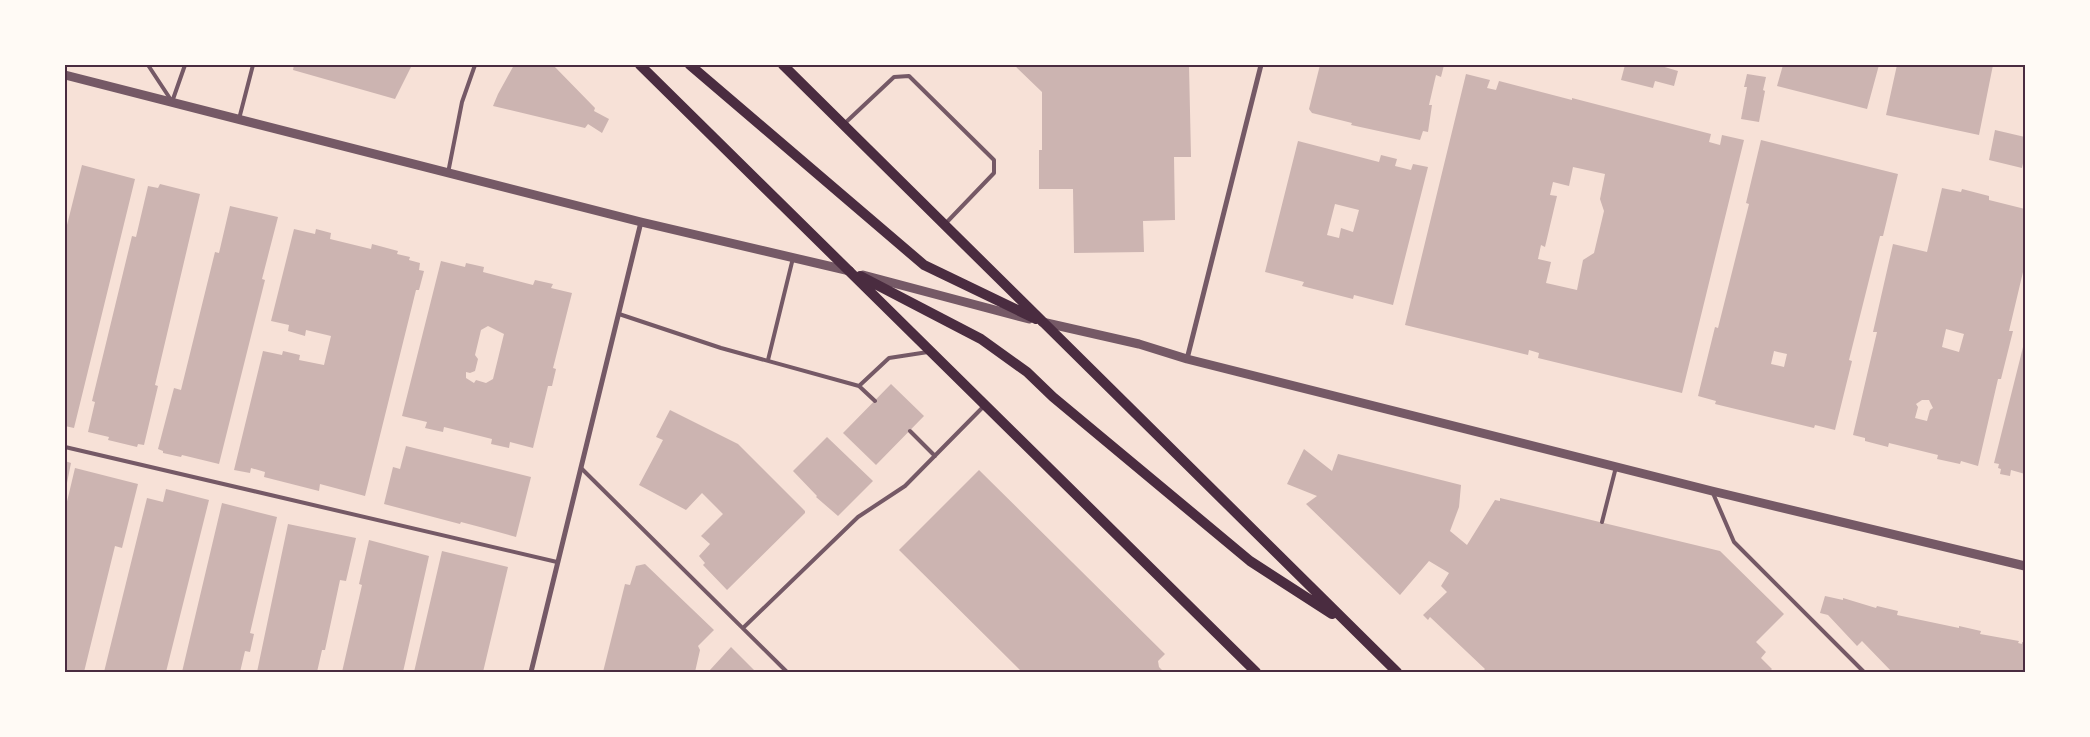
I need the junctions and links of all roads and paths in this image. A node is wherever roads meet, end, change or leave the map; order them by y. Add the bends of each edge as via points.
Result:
1 (148, 65) edge
2 (185, 65) edge
3 (253, 65) edge
4 (475, 65) edge
5 (640, 65) edge
6 (690, 65) edge
7 (784, 65) edge
8 (1261, 65) edge
9 (65, 75) edge
10 (172, 102) junction
11 (239, 120) junction
12 (844, 124) junction
13 (448, 173) junction
14 (641, 222) junction
15 (944, 225) junction
16 (793, 258) junction
17 (851, 271) junction
18 (619, 314) junction
19 (1044, 323) junction
20 (931, 352) junction
21 (1187, 359) junction
22 (768, 360) junction
23 (859, 386) junction
24 (875, 401) dead end
25 (985, 404) junction
26 (910, 432) dead end
27 (65, 447) edge
28 (935, 456) junction
29 (1616, 467) junction
30 (581, 468) junction
31 (1712, 492) junction
32 (1602, 522) dead end
33 (558, 562) junction
34 (2025, 566) edge
35 (1349, 626) junction
36 (743, 628) junction
37 (531, 672) edge
38 (787, 672) edge
39 (1256, 672) edge
40 (1397, 672) edge
41 (1864, 672) edge

1 - 10 lane
2 - 10 lane
3 - 11 lane
4 - 13 lane via 462,102
5 - 17 main road
6 - 19 main road via 924,266
7 - 12 main road
8 - 21 street
9 - 10 street
10 - 11 street
11 - 13 street
12 - 15 main road
12 - 15 lane via 894,77 909,76 994,160 994,173
13 - 14 street
14 - 16 street
14 - 18 street
15 - 19 main road
16 - 17 street
16 - 22 lane
17 - 19 street
17 - 20 main road
17 - 35 main road via 989,345 1027,372 1250,561
18 - 22 lane
18 - 30 street
19 - 21 street via 1139,344
19 - 35 main road
20 - 23 lane via 889,358
20 - 25 main road
21 - 29 street
22 - 23 lane
23 - 24 lane
25 - 28 lane
25 - 39 main road
26 - 28 lane
27 - 33 lane
28 - 36 lane via 905,486 858,516
29 - 31 street
29 - 32 lane
30 - 33 street
30 - 36 lane
31 - 34 street
31 - 41 lane via 1734,542
33 - 37 street
35 - 40 main road
36 - 38 lane

